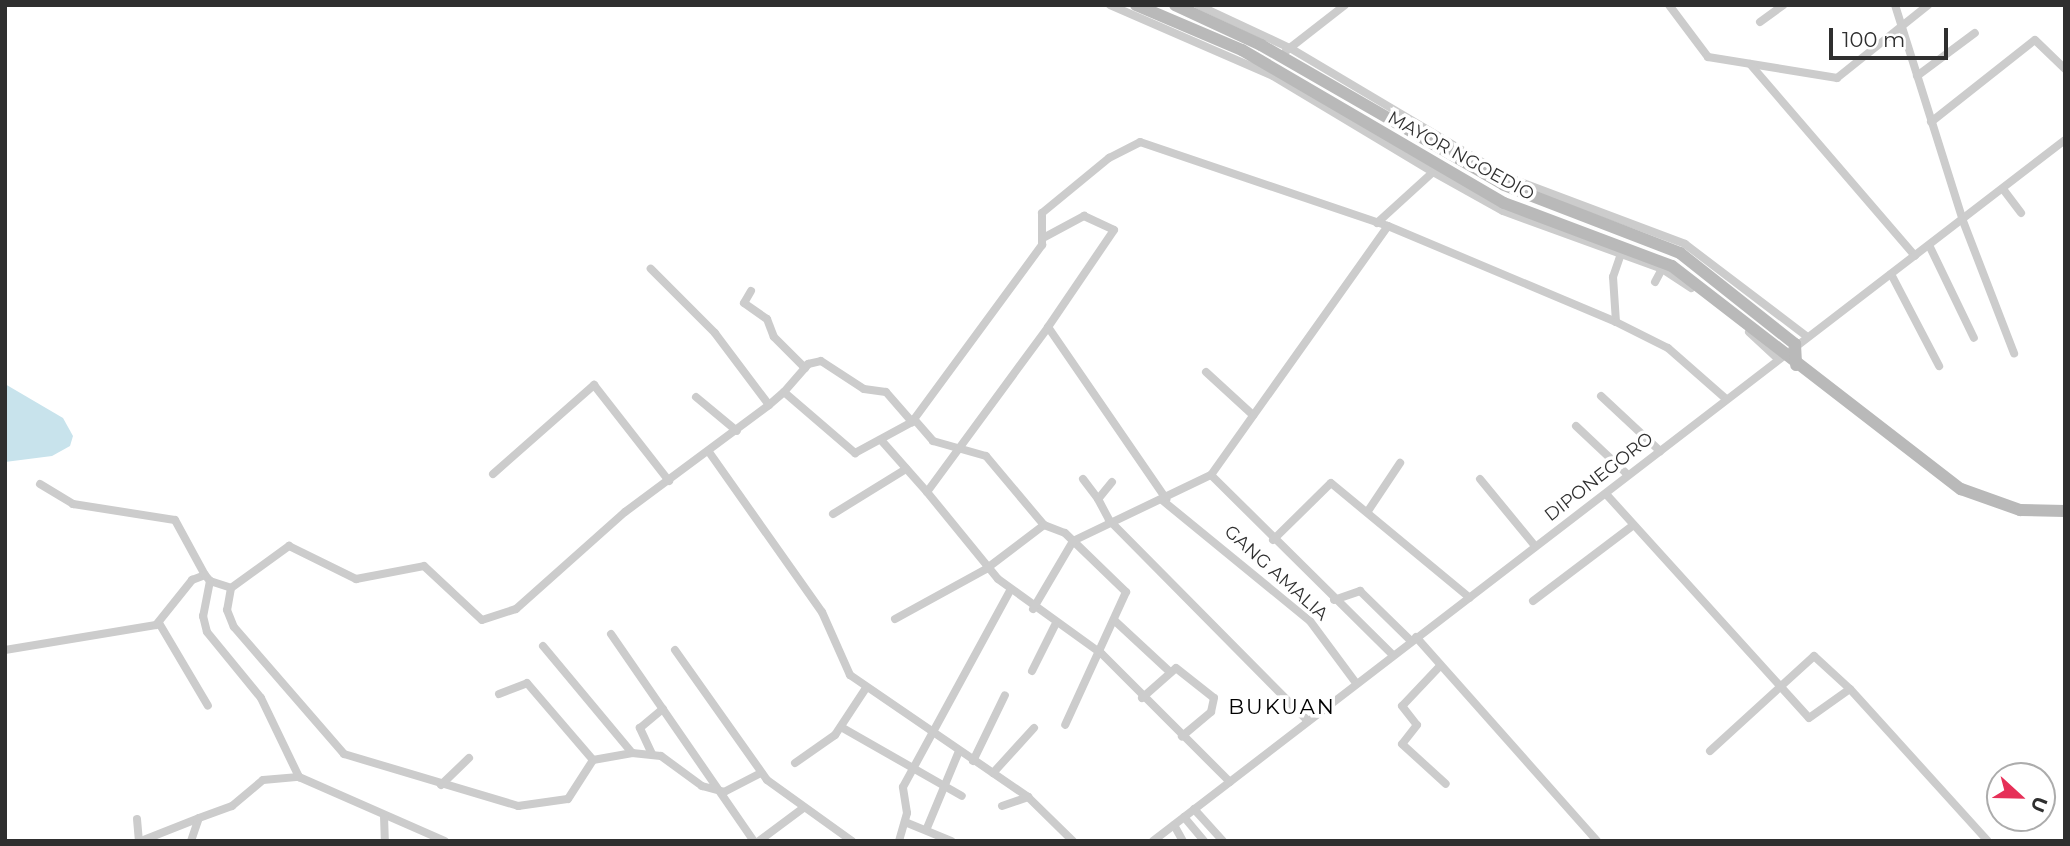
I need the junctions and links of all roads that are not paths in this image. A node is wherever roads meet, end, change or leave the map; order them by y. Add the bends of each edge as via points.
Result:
1 (1110, 5) edge
2 (1136, 5) edge
3 (1175, 5) edge
4 (1198, 5) edge
5 (1345, 5) edge
6 (1669, 5) edge
7 (1783, 5) edge
8 (1895, 5) edge
9 (1928, 5) edge
10 (1760, 22) dead end
11 (1902, 26) junction
12 (1975, 33) dead end
13 (1285, 52) junction
14 (1750, 64) junction
15 (2065, 69) edge
16 (1917, 76) junction
17 (1931, 122) junction
18 (2065, 140) edge
19 (1428, 178) junction
20 (2003, 189) junction
21 (2021, 214) dead end
22 (1963, 221) junction
23 (1377, 223) junction
24 (1388, 226) junction
25 (1043, 238) junction
26 (1929, 245) junction
27 (1681, 253) junction
28 (1620, 255) junction
29 (1916, 256) junction
30 (651, 269) dead end
31 (1661, 274) junction
32 (1891, 274) junction
33 (751, 291) dead end
34 (1616, 322) junction
35 (1048, 327) junction
36 (1807, 336) junction
37 (1974, 338) dead end
38 (1795, 344) junction
39 (2014, 353) dead end
40 (1780, 356) junction
41 (1796, 365) junction
42 (1939, 366) dead end
43 (805, 368) junction
44 (1206, 372) dead end
45 (784, 392) junction
46 (1601, 396) dead end
47 (696, 397) dead end
48 (1726, 399) junction
49 (769, 405) junction
50 (1253, 415) junction
51 (913, 421) junction
52 (1576, 426) dead end
53 (737, 431) junction
54 (881, 440) junction
55 (963, 447) junction
56 (1660, 451) junction
57 (709, 452) junction
58 (1401, 463) dead end
59 (906, 469) junction
60 (493, 474) dead end
61 (1211, 475) junction
62 (1628, 475) junction
63 (1083, 479) dead end
64 (1480, 479) dead end
65 (669, 481) junction
66 (1112, 482) dead end
67 (40, 484) dead end
68 (927, 492) junction
69 (1606, 494) junction
70 (1098, 499) junction
71 (1164, 499) junction
72 (1368, 511) junction
73 (2065, 511) edge
74 (833, 514) dead end
75 (1109, 520) junction
76 (1044, 525) junction
77 (1632, 526) junction
78 (1273, 540) junction
79 (1073, 541) junction
80 (1535, 546) junction
81 (986, 569) junction
82 (208, 578) junction
83 (231, 588) junction
84 (1010, 591) junction
85 (1470, 598) junction
86 (1334, 600) junction
87 (1533, 601) dead end
88 (1033, 609) junction
89 (895, 619) dead end
90 (1115, 621) junction
91 (159, 623) junction
92 (1055, 625) junction
93 (611, 634) dead end
94 (1414, 639) junction
95 (543, 646) dead end
96 (5, 650) edge
97 (675, 650) dead end
98 (1102, 654) junction
99 (1393, 655) junction
100 (1440, 666) junction
101 (1032, 671) dead end
102 (1170, 672) junction
103 (1356, 684) junction
104 (1779, 686) junction
105 (866, 688) junction
106 (1850, 689) junction
107 (499, 694) dead end
108 (1005, 695) dead end
109 (1142, 698) junction
110 (208, 706) dead end
111 (663, 709) junction
112 (1308, 721) junction
113 (1065, 725) dead end
114 (841, 727) junction
115 (1034, 728) dead end
116 (930, 732) junction
117 (1182, 736) junction
118 (959, 751) junction
119 (1710, 751) dead end
120 (632, 753) junction
121 (652, 754) junction
122 (469, 758) dead end
123 (593, 760) junction
124 (973, 761) junction
125 (795, 764) dead end
126 (913, 769) junction
127 (761, 773) junction
128 (993, 774) junction
129 (299, 777) junction
130 (1230, 782) junction
131 (1446, 784) dead end
132 (441, 785) junction
133 (943, 786) junction
134 (724, 792) junction
135 (962, 796) dead end
136 (1028, 797) junction
137 (1002, 806) dead end
138 (802, 809) junction
139 (1194, 809) junction
140 (384, 816) junction
141 (1184, 817) junction
142 (199, 818) junction
143 (137, 819) dead end
144 (905, 822) junction
145 (1174, 825) junction
146 (927, 828) junction
147 (851, 840) edge
148 (140, 841) edge
149 (191, 841) edge
150 (385, 841) edge
151 (445, 841) edge
152 (756, 841) edge
153 (899, 841) edge
154 (951, 841) edge
155 (1073, 841) edge
156 (1153, 841) edge
157 (1183, 841) edge
158 (1204, 841) edge
159 (1223, 841) edge
160 (1597, 841) edge
161 (1988, 841) edge

1 - 19 street via 1273,76
2 - 31 street, MAYOR NGOEDIO via 1242,50 1504,203
3 - 13 street, MAYOR NGOEDIO
4 - 13 street
5 - 13 street
6 - 14 street via 1708,57
7 - 10 street
8 - 11 street
9 - 11 street
11 - 14 street via 1837,78
11 - 16 street
12 - 16 street
13 - 27 street, MAYOR NGOEDIO via 1504,185
13 - 36 street via 1507,177 1685,244
14 - 29 street
15 - 17 street via 2035,40
16 - 17 street
17 - 22 street
18 - 20 street, DIPONEGORO
19 - 23 street
19 - 28 street
20 - 21 street
20 - 22 street, DIPONEGORO
22 - 26 street, DIPONEGORO
22 - 39 street
23 - 24 street
23 - 25 street via 1140,142 1125,146 1044,210
24 - 34 street
24 - 50 street
25 - 35 street via 1088,216 1115,233
25 - 51 street
26 - 29 street, DIPONEGORO
26 - 37 street
27 - 31 street
27 - 38 street, MAYOR NGOEDIO
28 - 31 street
28 - 34 street via 1614,271
29 - 32 street, DIPONEGORO
30 - 49 street via 715,333
31 - 40 street, MAYOR NGOEDIO
32 - 36 street, DIPONEGORO
32 - 42 street
33 - 43 street via 744,303 767,319 774,337
34 - 48 street via 1668,348
35 - 55 street
35 - 71 street, GANG AMALIA
36 - 38 street, DIPONEGORO
38 - 40 street, DIPONEGORO
38 - 41 street
40 - 41 street, MAYOR NGOEDIO
40 - 48 street, DIPONEGORO
41 - 73 street, MAYOR NGOEDIO via 1961,489 2020,510
43 - 45 street
43 - 51 street via 821,360 861,387 886,392
44 - 50 street
45 - 49 street
45 - 54 street via 852,453
46 - 56 street
47 - 53 street
48 - 56 street, DIPONEGORO
49 - 53 street
50 - 61 street
51 - 54 street
51 - 55 street via 933,441
52 - 62 street
53 - 57 street
54 - 59 street
55 - 68 street
55 - 76 street via 1002,468
56 - 62 street, DIPONEGORO
57 - 65 street
57 - 105 street via 822,612 850,675
58 - 72 street
59 - 68 street
59 - 74 street
60 - 65 street via 594,385
61 - 71 street
61 - 78 street
62 - 69 street, DIPONEGORO
63 - 70 street
64 - 80 street
65 - 83 street via 625,512 535,594 490,621 476,617 424,566 356,579 289,546
66 - 70 street
67 - 82 street via 73,504 175,520
68 - 81 street
69 - 77 street
69 - 80 street, DIPONEGORO
70 - 75 street
71 - 75 street
71 - 103 street, GANG AMALIA via 1310,621
72 - 78 street via 1325,484
72 - 85 street
75 - 79 street
75 - 112 street
76 - 79 street
76 - 81 street
77 - 87 street
77 - 104 street
78 - 86 street
79 - 88 street
79 - 90 street via 1126,592
80 - 85 street, DIPONEGORO
81 - 84 street
81 - 89 street
82 - 83 street
82 - 91 street via 192,580
82 - 129 street via 202,616 207,632 261,698
83 - 132 street via 227,610 234,627 328,742 344,754
84 - 88 street
84 - 116 street
85 - 94 street, DIPONEGORO
86 - 94 street via 1360,591
86 - 99 street
88 - 92 street
90 - 98 street
90 - 102 street
91 - 96 street
91 - 110 street
92 - 98 street
92 - 101 street
93 - 111 street
94 - 99 street, DIPONEGORO
94 - 100 street
95 - 120 street
97 - 127 street
98 - 109 street
98 - 113 street
99 - 103 street, DIPONEGORO
100 - 131 street via 1402,707 1418,725 1402,744
100 - 160 street
102 - 109 street
102 - 117 street via 1179,669 1215,701
103 - 112 street, DIPONEGORO
104 - 106 street via 1816,656
104 - 106 street via 1813,719
104 - 119 street
105 - 114 street
105 - 116 street
106 - 161 street
107 - 123 street via 527,683
108 - 124 street
109 - 117 street
111 - 121 street via 640,728
111 - 134 street
112 - 130 street, DIPONEGORO
114 - 125 street
114 - 126 street
115 - 128 street
116 - 118 street
116 - 126 street
117 - 130 street
118 - 124 street
118 - 133 street
120 - 121 street
120 - 123 street
121 - 134 street
122 - 132 street
123 - 132 street via 575,794 547,805 507,805
124 - 128 street
126 - 133 street
126 - 144 street via 902,792
127 - 134 street
127 - 138 street
128 - 136 street
129 - 140 street
129 - 142 street via 269,776 232,806
130 - 139 street, DIPONEGORO
133 - 135 street
133 - 146 street
134 - 152 street
136 - 137 street
136 - 155 street
138 - 147 street
138 - 152 street
139 - 141 street, DIPONEGORO
139 - 159 street
140 - 150 street
140 - 151 street
141 - 145 street, DIPONEGORO
141 - 158 street
142 - 148 street
142 - 149 street
143 - 148 street
144 - 146 street
144 - 153 street
145 - 156 street, DIPONEGORO
145 - 157 street
146 - 154 street

